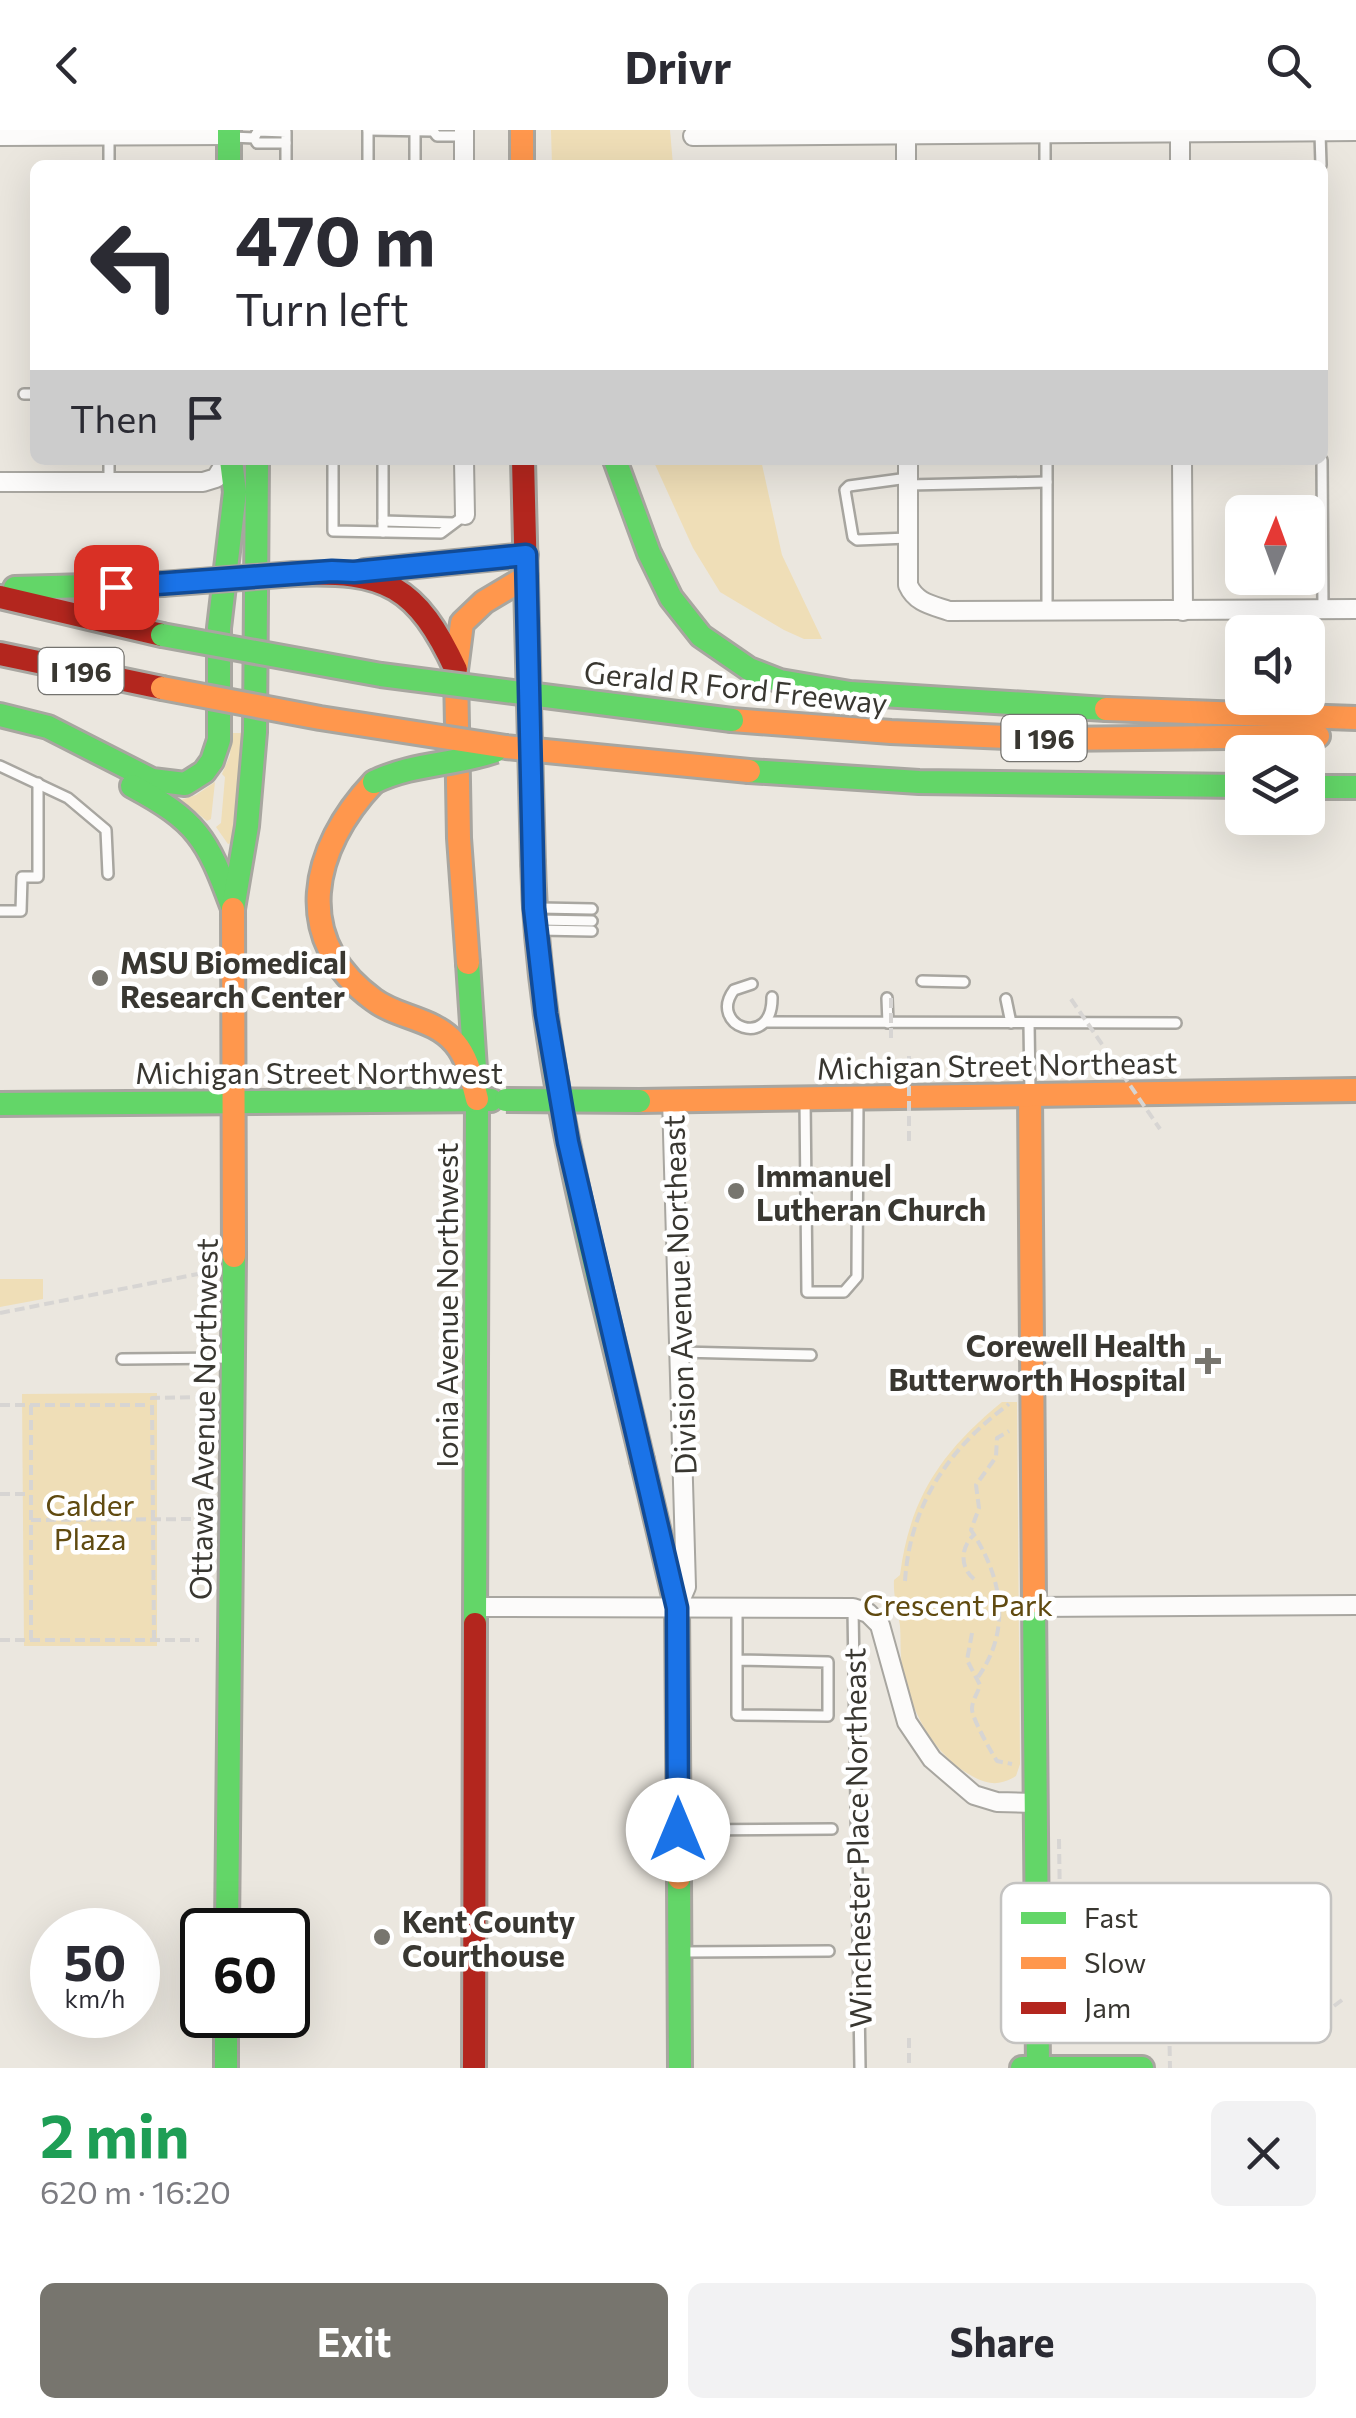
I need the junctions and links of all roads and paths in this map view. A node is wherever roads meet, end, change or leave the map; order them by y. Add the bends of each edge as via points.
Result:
1 (368, 130) edge
2 (522, 130) edge
3 (1045, 131) edge
4 (906, 132) edge
5 (1180, 132) edge
6 (1320, 132) edge
7 (1356, 132) edge
8 (109, 133) edge
9 (464, 133) edge
10 (229, 134) edge
11 (0, 136) edge
12 (415, 136) edge
13 (693, 136) dead end
14 (109, 160) edge
15 (229, 160) edge
16 (286, 160) edge
17 (368, 160) edge
18 (464, 160) edge
19 (522, 160) edge
20 (906, 160) edge
21 (1045, 160) edge
22 (1180, 160) edge
23 (1320, 160) edge
24 (110, 465) edge
25 (225, 465) edge
26 (230, 465) edge
27 (257, 465) edge
28 (334, 465) edge
29 (383, 465) edge
30 (464, 465) edge
31 (523, 465) edge
32 (617, 465) edge
33 (1047, 465) edge
34 (1182, 465) edge
35 (1322, 465) edge
36 (908, 474) edge
37 (0, 482) edge
38 (1047, 482) junction
39 (109, 483) junction
40 (459, 519) joint
41 (383, 527) junction
42 (908, 538) junction
43 (526, 566) junction
44 (354, 572) junction
45 (0, 590) edge
46 (0, 598) edge
47 (1323, 609) junction
48 (1356, 609) edge
49 (1184, 611) junction
50 (1048, 612) junction
51 (0, 654) edge
52 (456, 670) junction
53 (0, 715) edge
54 (1356, 718) edge
55 (0, 723) edge
56 (1356, 735) edge
57 (506, 747) junction
58 (0, 766) edge
59 (38, 783) junction
60 (1225, 786) edge
61 (1325, 787) edge
62 (1356, 788) edge
63 (108, 874) dead end
64 (233, 908) junction
65 (592, 909) dead end
66 (0, 911) edge
67 (536, 920) junction
68 (592, 926) dead end
69 (922, 981) dead end
70 (964, 982) dead end
71 (752, 984) dead end
72 (772, 997) dead end
73 (889, 998) joint
74 (1006, 998) dead end
75 (1071, 999) dead end
76 (766, 1022) junction
77 (888, 1022) junction
78 (1011, 1022) junction
79 (1030, 1023) junction
80 (1176, 1023) dead end
81 (892, 1044) dead end
82 (909, 1053) dead end
83 (1356, 1090) edge
84 (1030, 1094) junction
85 (805, 1096) junction
86 (858, 1096) junction
87 (477, 1099) junction
88 (672, 1099) junction
89 (639, 1100) joint
90 (235, 1101) junction
91 (0, 1104) edge
92 (1160, 1129) dead end
93 (909, 1141) dead end
94 (198, 1274) dead end
95 (0, 1313) edge
96 (680, 1352) junction
97 (811, 1355) dead end
98 (233, 1358) junction
99 (122, 1359) dead end
100 (198, 1397) dead end
101 (1008, 1404) dead end
102 (0, 1405) edge
103 (31, 1405) junction
104 (152, 1405) junction
105 (1009, 1431) dead end
106 (0, 1494) edge
107 (31, 1494) junction
108 (153, 1519) junction
109 (198, 1519) dead end
110 (31, 1520) junction
111 (974, 1535) junction
112 (974, 1580) dead end
113 (904, 1581) dead end
114 (1356, 1605) edge
115 (474, 1607) junction
116 (1034, 1607) junction
117 (677, 1608) junction
118 (737, 1608) junction
119 (853, 1608) junction
120 (972, 1633) dead end
121 (0, 1640) edge
122 (31, 1640) junction
123 (154, 1640) junction
124 (199, 1640) dead end
125 (737, 1660) junction
126 (978, 1678) junction
127 (1012, 1764) dead end
128 (1035, 1803) junction
129 (832, 1828) dead end
130 (678, 1830) junction
131 (1036, 1883) edge
132 (227, 1908) edge
133 (829, 1951) dead end
134 (679, 1952) junction
135 (1346, 1997) dead end
136 (1331, 2008) edge
137 (226, 2038) edge
138 (909, 2038) dead end
139 (1038, 2043) edge
140 (1170, 2043) edge
141 (226, 2068) edge
142 (474, 2068) edge
143 (680, 2068) edge
144 (860, 2068) edge
145 (909, 2068) edge
146 (1022, 2068) edge
147 (1038, 2068) edge
148 (1142, 2068) edge
149 (1170, 2068) edge

1 - 12 lane
1 - 17 lane
2 - 19 main road
3 - 4 street
3 - 5 street
3 - 21 lane
4 - 13 street
4 - 20 street
5 - 6 street
5 - 22 street
6 - 7 street
6 - 23 lane
8 - 10 street
8 - 11 street
8 - 14 lane
9 - 12 lane
9 - 18 street
10 - 15 main road
10 - 16 lane via 286,143
24 - 39 lane
25 - 39 street via 203,482
26 - 53 main road via 236,492 219,628 220,740 206,771 185,784 152,780 48,726
27 - 64 main road via 255,732
28 - 41 lane via 334,531
29 - 41 lane
30 - 40 street
31 - 43 main road
32 - 54 main road via 666,589 684,617 704,639 776,680 850,694
33 - 38 lane
34 - 49 street
35 - 47 lane
36 - 38 lane
36 - 42 street
36 - 42 lane via 845,490 853,537
37 - 39 street
38 - 50 lane
40 - 41 lane
42 - 50 street via 908,585 917,598 949,611
43 - 44 main road
43 - 52 main road, Ionia Avenue Northwest via 467,616
43 - 67 main road
44 - 45 main road, bridge
44 - 52 main road via 390,584 417,605
46 - 56 main road, Gerald R Ford Freeway / I 196, bridge via 381,676 732,720 1054,739
47 - 48 street
47 - 49 street
49 - 50 street
51 - 57 main road, I 196, bridge via 320,718
52 - 87 main road, Ionia Avenue Northwest via 459,838
55 - 64 main road via 186,816 210,847
57 - 60 main road, I 196, bridge via 920,782
57 - 87 main road, bridge via 473,760 396,769 352,800 322,855 318,904 328,942 359,988 455,1044
58 - 59 lane
59 - 63 lane via 106,830
59 - 66 lane via 38,877 22,877 22,911
61 - 62 main road
64 - 90 main road, Ottawa Avenue Northwest
65 - 67 lane
67 - 68 lane
67 - 117 main road via 568,1142
69 - 70 lane
71 - 76 lane via 734,990 727,1010 740,1027
72 - 76 lane
73 - 77 lane
73 - 81 path, bridge
74 - 78 lane
75 - 92 path, bridge
76 - 77 lane
77 - 78 lane
78 - 79 lane
79 - 80 lane
79 - 84 lane
82 - 93 path, bridge
83 - 84 main road, Michigan Street Northeast
84 - 86 main road, Michigan Street Northeast
84 - 116 main road
85 - 86 main road, Michigan Street Northeast
85 - 86 lane via 807,1292 844,1292 857,1277
85 - 88 main road, Michigan Street Northeast
87 - 89 main road, Michigan Street Northwest, bridge
87 - 90 main road, Michigan Street Northwest
87 - 115 main road, Ionia Avenue Northwest
88 - 89 main road, Michigan Street Northeast
88 - 96 street, Division Avenue Northeast
90 - 91 main road, Michigan Street Northwest
90 - 98 main road, Ottawa Avenue Northwest
94 - 95 path
96 - 97 lane
96 - 117 street, Division Avenue Northeast via 686,1587
98 - 99 lane
98 - 132 main road, Ottawa Avenue Northwest
100 - 104 path via 152,1398
101 - 113 path via 966,1438 934,1481 912,1532
102 - 103 path
103 - 104 path
103 - 107 path
104 - 108 path
105 - 111 path via 997,1438 996,1457 978,1480
106 - 107 path
107 - 110 path
108 - 109 path
108 - 110 path
108 - 123 path
110 - 122 path
111 - 112 path via 964,1546 966,1572
111 - 126 path via 993,1569 1000,1614
114 - 116 street
115 - 117 street
115 - 142 main road, Ionia Avenue Northwest
116 - 128 main road
117 - 118 street
117 - 130 main road
118 - 119 street
118 - 125 lane
119 - 128 street via 880,1625 906,1722 932,1759 974,1795
119 - 144 lane, Winchester Place Northeast
120 - 126 path via 967,1660
121 - 122 path
122 - 123 path
123 - 124 path
125 - 125 lane via 828,1662 828,1716 737,1715
126 - 127 path via 974,1722 998,1762
128 - 131 main road
129 - 130 lane
130 - 134 main road
133 - 134 lane
134 - 143 main road
135 - 136 path
137 - 141 main road
138 - 145 path
139 - 147 main road
140 - 149 path
146 - 147 main road
147 - 148 main road

